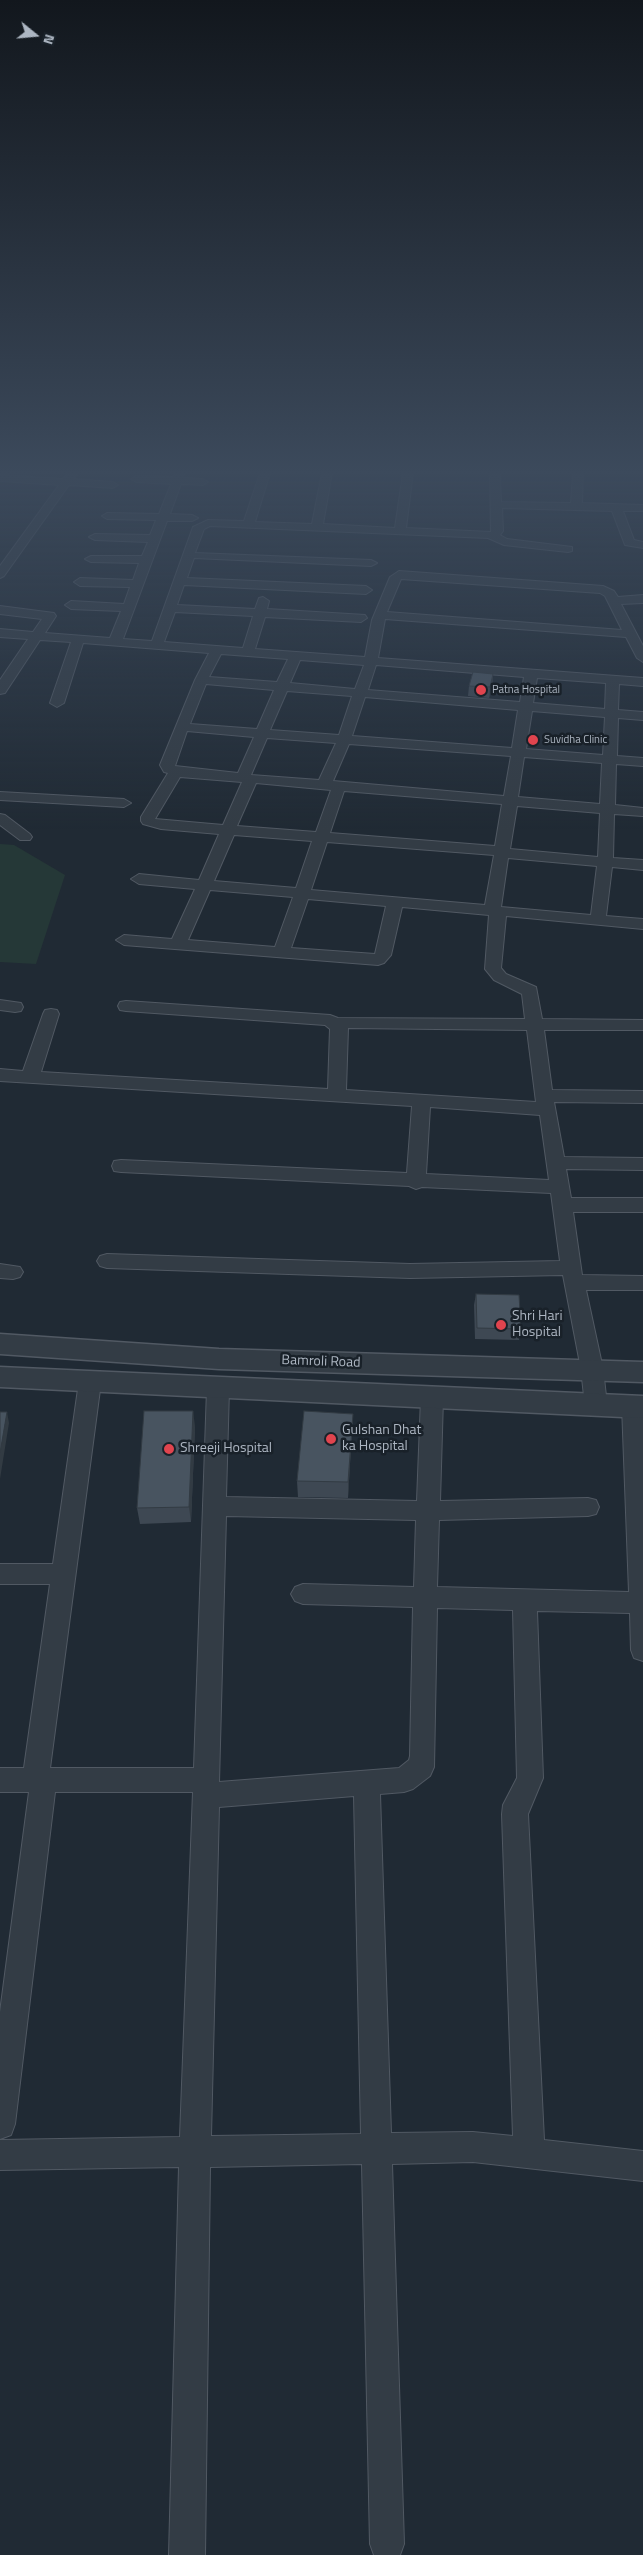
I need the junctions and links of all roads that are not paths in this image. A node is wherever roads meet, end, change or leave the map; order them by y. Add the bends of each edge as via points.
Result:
1 (135, 592) edge
2 (175, 592) edge
3 (266, 592) edge
4 (390, 592) edge
5 (607, 592) edge
6 (643, 599) edge
7 (614, 600) junction
8 (71, 605) dead end
9 (128, 608) junction
10 (170, 608) junction
11 (0, 610) edge
12 (260, 613) junction
13 (380, 615) junction
14 (361, 618) dead end
15 (643, 625) edge
16 (629, 630) junction
17 (0, 633) edge
18 (35, 636) junction
19 (78, 639) junction
20 (115, 642) junction
21 (157, 645) junction
22 (218, 650) junction
23 (248, 652) junction
24 (295, 656) junction
25 (643, 658) edge
26 (371, 662) junction
27 (531, 674) junction
28 (201, 680) junction
29 (613, 680) junction
30 (643, 682) edge
31 (280, 687) junction
32 (0, 690) edge
33 (360, 693) junction
34 (57, 702) dead end
35 (525, 706) junction
36 (610, 713) junction
37 (643, 716) edge
38 (182, 727) junction
39 (262, 733) junction
40 (344, 739) junction
41 (518, 752) junction
42 (609, 760) junction
43 (643, 762) edge
44 (176, 772) junction
45 (247, 778) junction
46 (332, 785) junction
47 (0, 796) edge
48 (510, 800) junction
49 (124, 803) dead end
50 (608, 809) junction
51 (643, 812) edge
52 (0, 818) edge
53 (229, 829) junction
54 (25, 837) dead end
55 (323, 837) junction
56 (502, 852) junction
57 (605, 862) junction
58 (643, 865) edge
59 (138, 879) dead end
60 (205, 885) junction
61 (303, 894) junction
62 (395, 902) junction
63 (496, 911) junction
64 (598, 920) junction
65 (643, 924) edge
66 (124, 940) dead end
67 (178, 944) junction
68 (281, 953) junction
69 (126, 1006) dead end
70 (51, 1014) dead end
71 (336, 1023) junction
72 (535, 1023) junction
73 (643, 1025) edge
74 (0, 1075) edge
75 (30, 1077) junction
76 (337, 1095) junction
77 (643, 1097) edge
78 (420, 1100) junction
79 (545, 1103) junction
80 (556, 1163) junction
81 (643, 1164) edge
82 (121, 1166) dead end
83 (416, 1182) junction
84 (560, 1196) junction
85 (643, 1205) edge
86 (108, 1261) dead end
87 (572, 1275) junction
88 (643, 1284) edge
89 (0, 1344) edge
90 (592, 1369) junction
91 (643, 1372) edge
92 (0, 1377) edge
93 (90, 1382) junction
94 (218, 1389) junction
95 (432, 1398) junction
96 (596, 1404) junction
97 (638, 1406) edge
98 (214, 1506) junction
99 (588, 1507) dead end
100 (429, 1510) junction
101 (0, 1574) edge
102 (63, 1574) junction
103 (303, 1594) dead end
104 (425, 1598) junction
105 (525, 1600) junction
106 (641, 1603) junction
107 (643, 1650) edge
108 (0, 1780) edge
109 (40, 1780) junction
110 (367, 1783) junction
111 (206, 1788) junction
112 (0, 2124) edge
113 (378, 2148) junction
114 (195, 2151) junction
115 (529, 2152) junction
116 (0, 2154) edge
117 (643, 2166) edge
118 (387, 2544) dead end
119 (187, 2555) edge

1 - 9 street
2 - 10 street
3 - 12 street
4 - 13 street
5 - 7 street
6 - 7 street
7 - 16 street
8 - 9 street
9 - 20 street
10 - 12 street
10 - 21 street
11 - 18 street via 48,614
12 - 14 street
12 - 23 street
13 - 16 street
13 - 26 street
15 - 16 street
16 - 25 street
17 - 18 street
18 - 19 street
18 - 32 street
19 - 20 street
19 - 34 street
20 - 21 street
21 - 22 street
22 - 23 street
22 - 28 street
23 - 24 street
24 - 26 street
24 - 31 street
26 - 27 street
26 - 33 street
27 - 29 street
27 - 35 street
28 - 31 street
28 - 38 street
29 - 30 street
29 - 36 street
31 - 33 street
31 - 39 street
33 - 35 street
33 - 40 street
35 - 36 street
35 - 41 street
36 - 37 street
36 - 42 street
38 - 39 street
38 - 44 street via 166,765
39 - 40 street
39 - 45 street
40 - 41 street
40 - 46 street
41 - 42 street
41 - 48 street
42 - 43 street
42 - 50 street
44 - 45 street
44 - 53 street via 148,821
45 - 46 street
45 - 53 street
46 - 48 street
46 - 55 street
47 - 49 street
48 - 50 street
48 - 56 street
50 - 51 street
50 - 57 street
52 - 54 street
53 - 55 street
53 - 60 street
55 - 56 street
55 - 61 street
56 - 57 street
56 - 63 street
57 - 58 street
57 - 64 street
59 - 60 street
60 - 61 street
60 - 67 street
61 - 62 street
61 - 68 street
62 - 63 street
62 - 68 street via 383,955 378,960
63 - 64 street
63 - 72 street via 494,969 500,977 530,991
64 - 65 street
66 - 67 street
67 - 68 street
69 - 71 street via 322,1018
70 - 75 street
71 - 72 street
71 - 76 street via 339,1028
72 - 73 street
72 - 79 street
74 - 75 street
75 - 76 street
76 - 78 street
77 - 79 street
78 - 79 street via 532,1107
78 - 83 street
79 - 80 street
80 - 81 street
80 - 84 street
82 - 83 street
83 - 84 street
84 - 85 street
84 - 87 street
86 - 87 street
87 - 88 street
87 - 90 street
89 - 90 street, Bamroli Road via 219,1359
90 - 91 street, Bamroli Road
90 - 96 street
92 - 93 street
93 - 94 street
93 - 102 street
94 - 95 street
94 - 98 street
95 - 96 street
95 - 100 street
96 - 97 street
97 - 106 street
98 - 100 street
98 - 111 street
99 - 100 street
100 - 104 street
101 - 102 street
102 - 109 street
103 - 104 street
104 - 105 street
104 - 110 street via 423,1756 420,1767 404,1780
105 - 106 street
105 - 115 street via 530,1778 516,1805 515,1814
106 - 107 street
108 - 109 street
109 - 111 street
109 - 112 street
110 - 111 street
110 - 113 street
111 - 114 street
113 - 114 street
113 - 115 street via 474,2147
113 - 118 street
114 - 116 street
114 - 119 street
115 - 117 street

